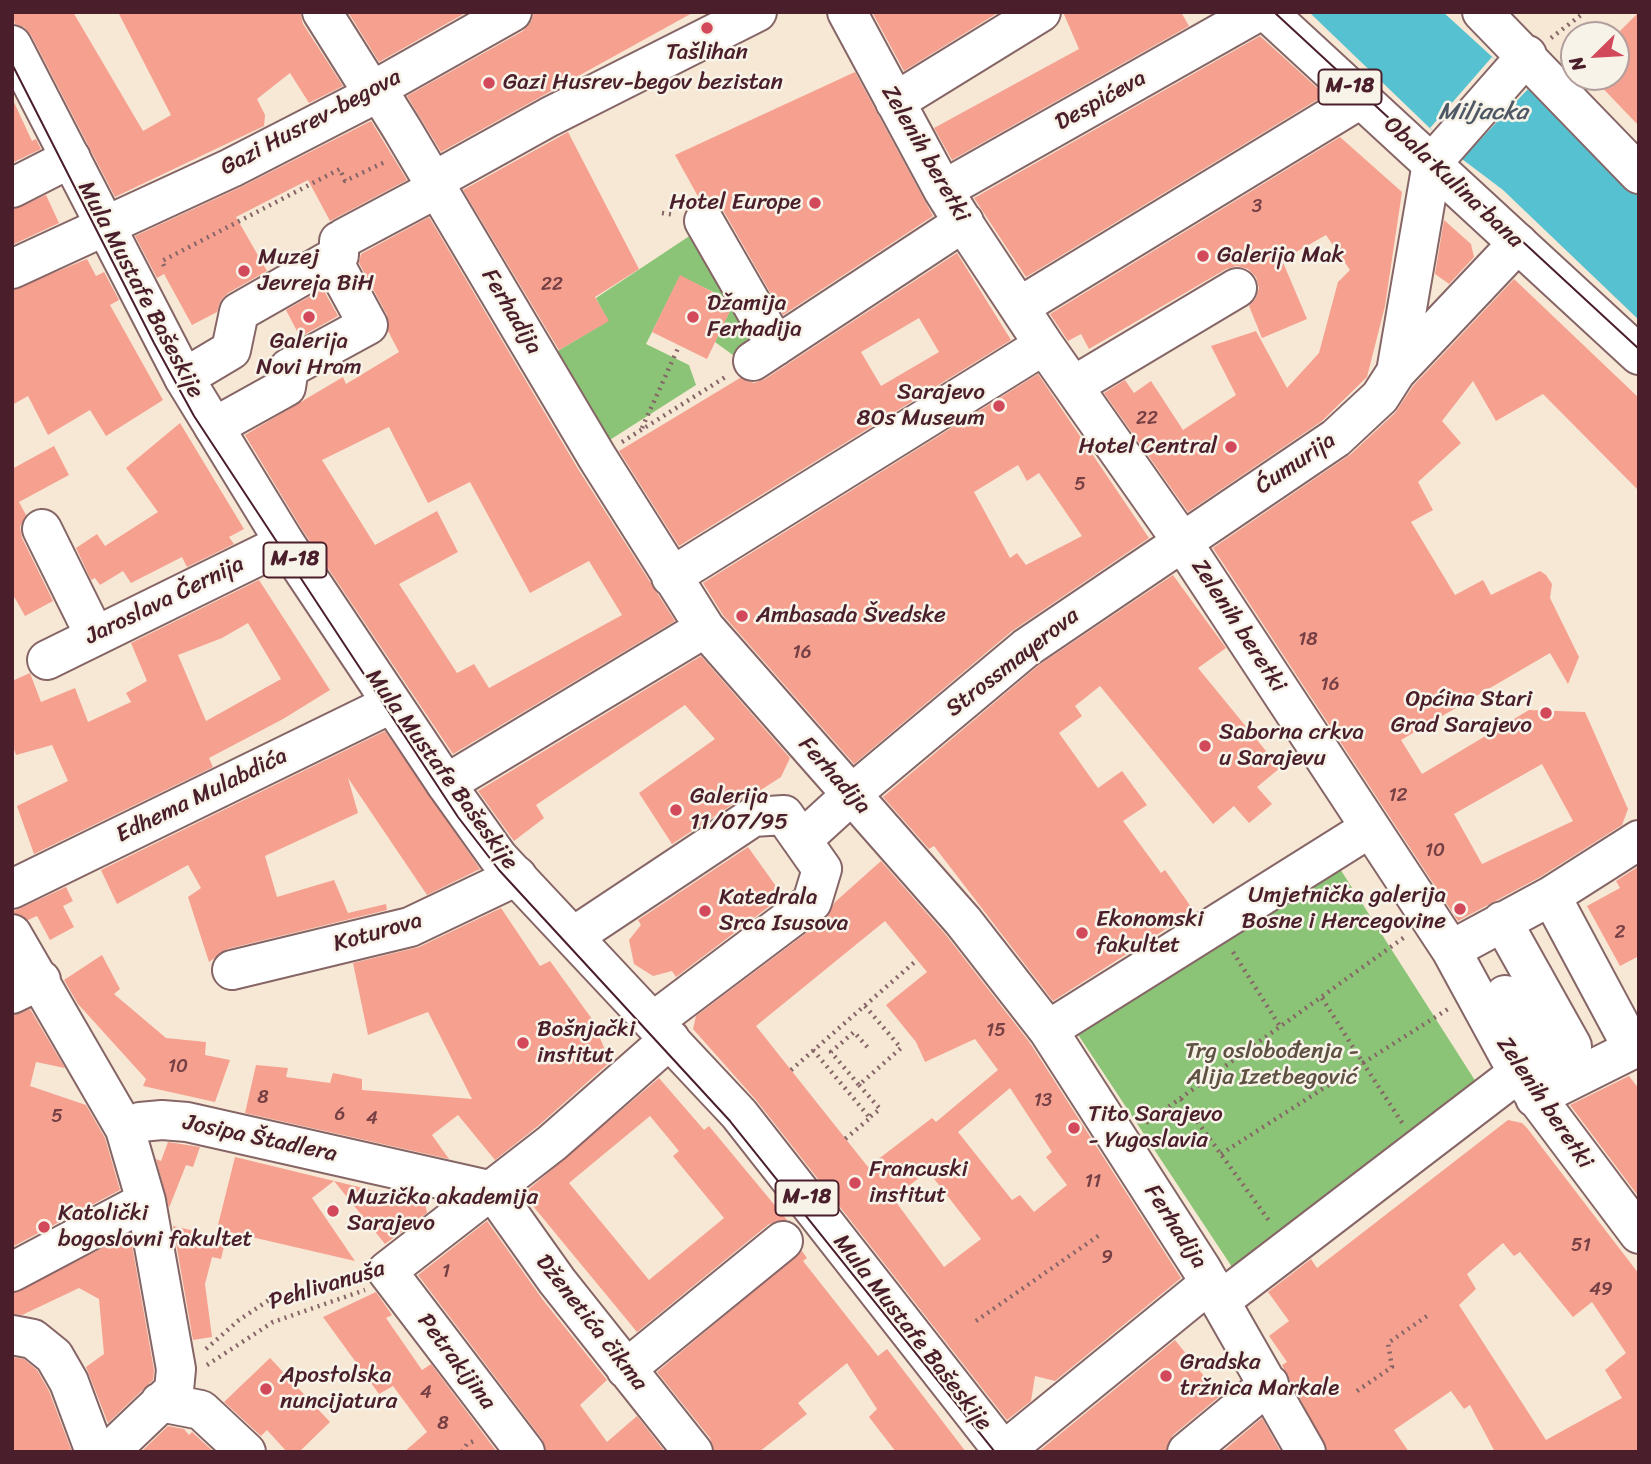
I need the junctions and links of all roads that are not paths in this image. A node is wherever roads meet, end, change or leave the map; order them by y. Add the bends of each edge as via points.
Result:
1 (322, 12) edge
2 (757, 12) edge
3 (846, 12) edge
4 (1041, 12) edge
5 (1258, 12) edge
6 (1267, 12) edge
7 (1482, 12) edge
8 (508, 13) edge
9 (15, 57) edge
10 (1519, 65) junction
11 (377, 89) junction
12 (1362, 98) junction
13 (895, 102) junction
14 (1439, 154) junction
15 (71, 158) junction
16 (1639, 174) edge
17 (434, 185) junction
18 (12, 188) edge
19 (943, 190) junction
20 (704, 221) dead end
21 (964, 222) junction
22 (104, 224) junction
23 (1518, 243) junction
24 (338, 246) junction
25 (12, 270) edge
26 (1237, 288) dead end
27 (1019, 307) junction
28 (1044, 345) junction
29 (1639, 355) edge
30 (1396, 372) junction
31 (184, 378) junction
32 (1073, 386) junction
33 (214, 426) junction
34 (42, 529) dead end
35 (1181, 540) junction
36 (285, 543) junction
37 (671, 578) junction
38 (705, 628) junction
39 (95, 636) junction
40 (47, 660) dead end
41 (391, 704) junction
42 (446, 784) junction
43 (852, 795) junction
44 (1370, 828) junction
45 (802, 840) junction
46 (1639, 841) edge
47 (517, 876) junction
48 (12, 889) edge
49 (1551, 896) junction
50 (12, 934) edge
51 (574, 936) junction
52 (1475, 937) junction
53 (232, 970) dead end
54 (27, 987) edge
55 (662, 1030) junction
56 (1048, 1030) junction
57 (1637, 1051) edge
58 (1527, 1086) junction
59 (125, 1129) junction
60 (493, 1191) junction
61 (146, 1201) junction
62 (1639, 1234) edge
63 (783, 1241) dead end
64 (12, 1272) edge
65 (388, 1273) joint
66 (1215, 1292) junction
67 (12, 1335) edge
68 (626, 1369) junction
69 (1269, 1384) junction
70 (170, 1387) junction
71 (1004, 1451) edge
72 (95, 1452) edge
73 (109, 1452) edge
74 (246, 1452) edge
75 (525, 1452) edge
76 (693, 1452) edge
77 (1187, 1452) edge
78 (1306, 1452) edge

1 - 11 street, Ferhadija via 366,82
2 - 17 street via 673,53
3 - 13 street, Zelenih beretki
4 - 13 street
5 - 19 street, Despićeva
6 - 12 street, Obala Kulina bana / M-18
7 - 10 street
8 - 11 street, Gazi Husrev-begova
9 - 15 street, Mula Mustafe Bašeskije / M-18
10 - 14 street
10 - 16 street
11 - 17 street, Ferhadija
11 - 22 street, Gazi Husrev-begova via 231,168
12 - 14 street, Obala Kulina bana / M-18
12 - 27 street
13 - 19 street, Zelenih beretki
14 - 23 street, Obala Kulina bana / M-18
14 - 30 street, Ćumurija
15 - 18 street
15 - 22 street, Mula Mustafe Bašeskije / M-18
17 - 24 street
17 - 37 street, Ferhadija
19 - 21 street, Zelenih beretki
20 - 21 street via 765,354
21 - 27 street, Zelenih beretki
22 - 25 street, Gazi Husrev-begova
22 - 31 street, Mula Mustafe Bašeskije / M-18
23 - 29 street, Obala Kulina bana / M-18
23 - 30 street, Ćumurija
24 - 31 street via 239,313 230,350
24 - 33 street via 368,326 289,368 286,387
26 - 32 street
27 - 28 street, Zelenih beretki
28 - 32 street, Zelenih beretki
28 - 37 street
30 - 35 street, Ćumurija via 1380,397 1336,438
31 - 33 street, Mula Mustafe Bašeskije / M-18
32 - 35 street, Zelenih beretki
33 - 36 street, Mula Mustafe Bašeskije / M-18
34 - 39 street
35 - 43 street, Strossmayerova via 1026,648
35 - 44 street, Zelenih beretki
36 - 39 street, Jaroslava Černija
36 - 41 street, Mula Mustafe Bašeskije / M-18
37 - 38 street, Ferhadija
38 - 42 street
38 - 43 street, Ferhadija
39 - 40 street, Jaroslava Černija
41 - 42 street, Mula Mustafe Bašeskije / M-18
41 - 48 street, Edhema Mulabdića
42 - 47 street, Mula Mustafe Bašeskije / M-18
43 - 45 street, Strossmayerova
43 - 56 street, Ferhadija via 963,921
44 - 52 street, Zelenih beretki
44 - 56 street
45 - 51 street via 784,815 752,817
45 - 55 street, Pehlivanuša via 822,869 811,902
46 - 49 street
47 - 51 street, Mula Mustafe Bašeskije / M-18
47 - 53 street, Koturova via 410,927
49 - 52 street
49 - 57 street
50 - 54 street
51 - 55 street, Mula Mustafe Bašeskije / M-18
52 - 58 street, Zelenih beretki
54 - 59 street
55 - 60 street, Pehlivanuša via 552,1143
55 - 71 street, Mula Mustafe Bašeskije / M-18 via 795,1182
56 - 66 street, Ferhadija
57 - 58 street
58 - 62 street, Zelenih beretki
58 - 66 street via 1420,1148 1289,1248
59 - 60 street, Josipa Štadlera via 151,1121 187,1122
59 - 61 street
60 - 65 street, Pehlivanuša
60 - 68 street, Dženetića čikma
61 - 64 street
61 - 70 street
63 - 68 street
65 - 75 street, Petrakijina
66 - 69 street, Ferhadija
66 - 71 street
67 - 72 street via 33,1339 54,1356 69,1382
68 - 76 street, Dženetića čikma
69 - 77 street
69 - 78 street, Ferhadija
70 - 73 street
70 - 74 street

